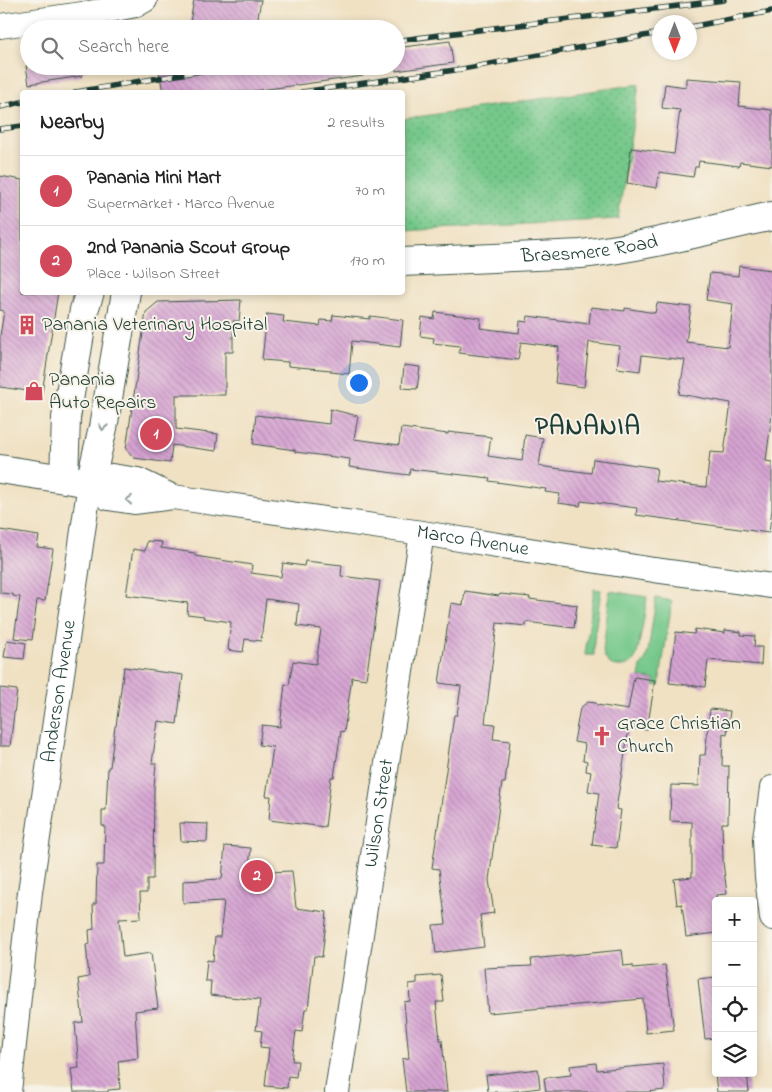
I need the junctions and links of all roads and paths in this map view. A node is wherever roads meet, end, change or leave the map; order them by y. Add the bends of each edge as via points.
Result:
1 (145, 0) edge
2 (41, 20) edge
3 (20, 23) edge
4 (0, 26) edge
5 (772, 216) edge
6 (405, 262) edge
7 (89, 295) edge
8 (125, 295) edge
9 (65, 449) junction
10 (98, 453) junction
11 (0, 469) edge
12 (64, 478) junction
13 (90, 483) junction
14 (422, 534) junction
15 (772, 586) edge
16 (772, 788) edge
17 (772, 918) edge
18 (9, 1092) edge
19 (337, 1092) edge

1 - 2 street via 110,10
3 - 4 street
5 - 6 street, Braesmere Road via 610,251
7 - 9 street via 66,418
8 -> 10 street, Anderson Avenue
9 - 10 street
9 - 12 street
10 - 13 street, Anderson Avenue
11 - 12 street, Marco Avenue
12 - 13 street, Marco Avenue
13 - 14 street, Marco Avenue via 108,498 134,502 173,497
13 - 18 street, Anderson Avenue via 30,892
14 - 15 street, Marco Avenue
14 - 19 street, Wilson Street
16 - 17 street via 765,839

